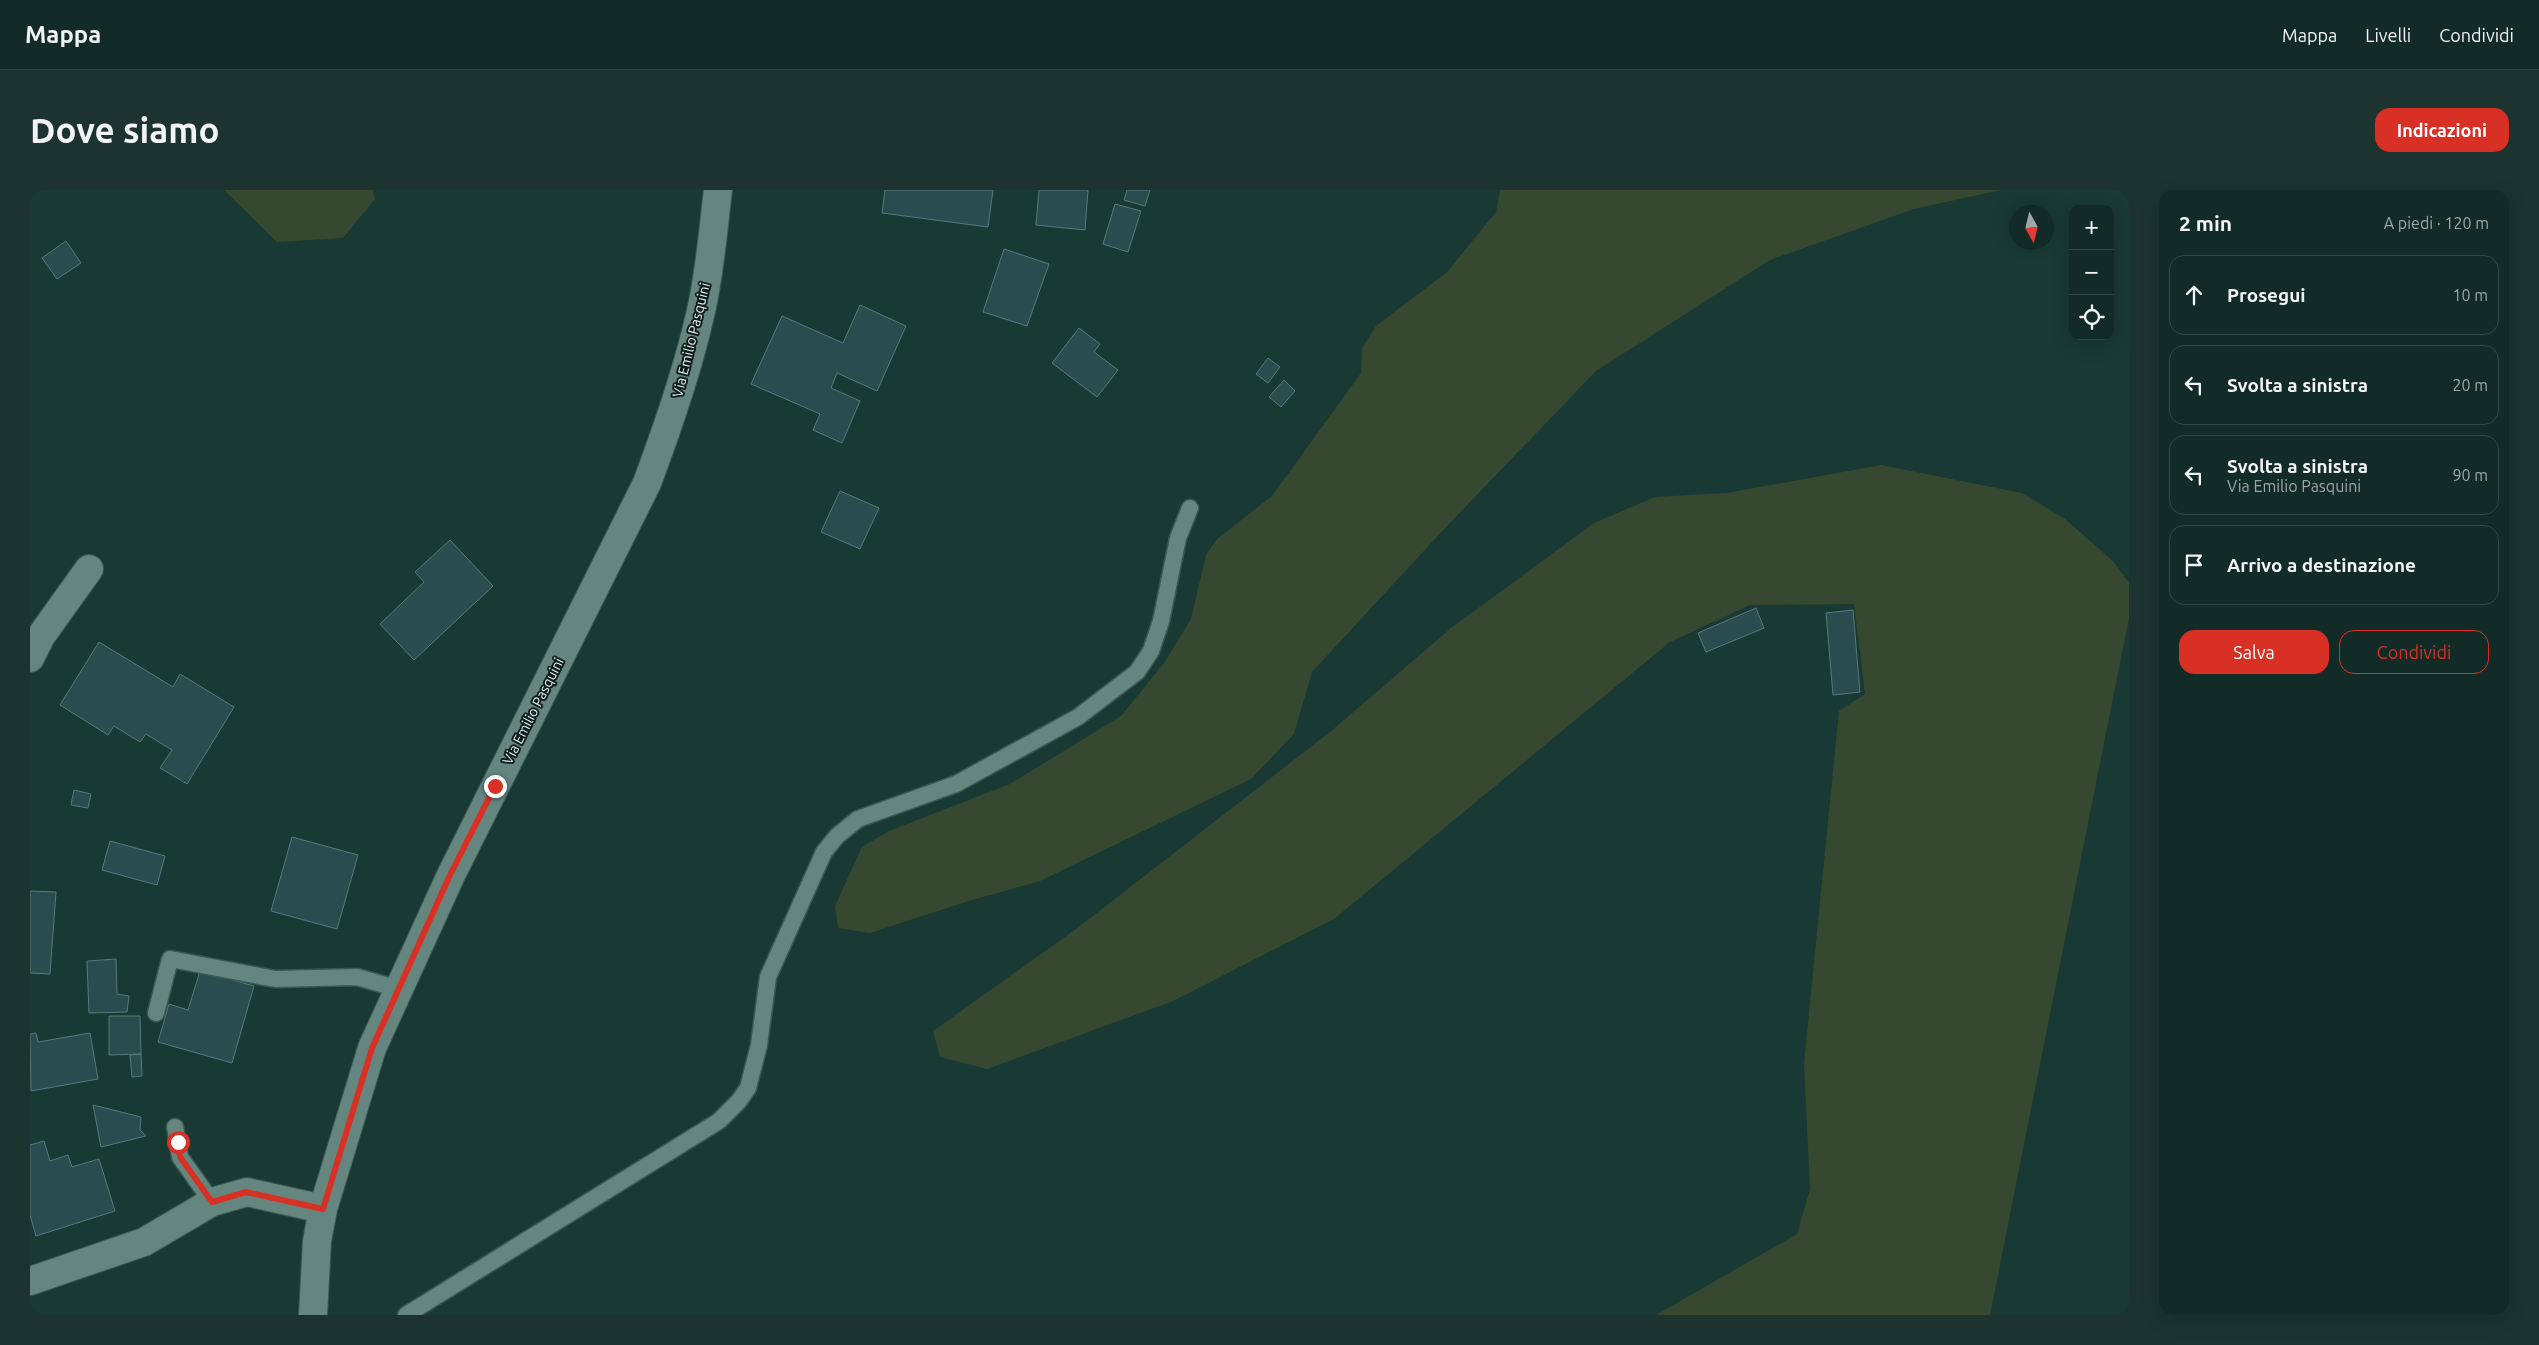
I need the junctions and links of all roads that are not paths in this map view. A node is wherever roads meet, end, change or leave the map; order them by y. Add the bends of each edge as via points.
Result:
1 (718, 190) edge
2 (1190, 508) dead end
3 (89, 569) dead end
4 (30, 658) edge
5 (399, 989) junction
6 (156, 1013) dead end
7 (175, 1127) dead end
8 (212, 1202) junction
9 (323, 1209) junction
10 (30, 1281) edge
11 (313, 1315) edge
12 (406, 1315) edge

1 - 5 street, Via Emilio Pasquini via 701,310 669,423 647,484 450,875
2 - 12 lane via 1178,538 1151,650 1136,672 1078,717 956,784 858,819 824,852 768,977 759,1045 748,1088 739,1102 719,1120
3 - 4 street via 41,636
5 - 6 lane via 357,977 274,979 170,959
5 - 9 street, Via Emilio Pasquini via 372,1048
7 - 8 lane via 180,1157
8 - 9 street via 246,1192
8 - 10 street via 144,1242
9 - 11 street, Via Emilio Pasquini via 316,1241

